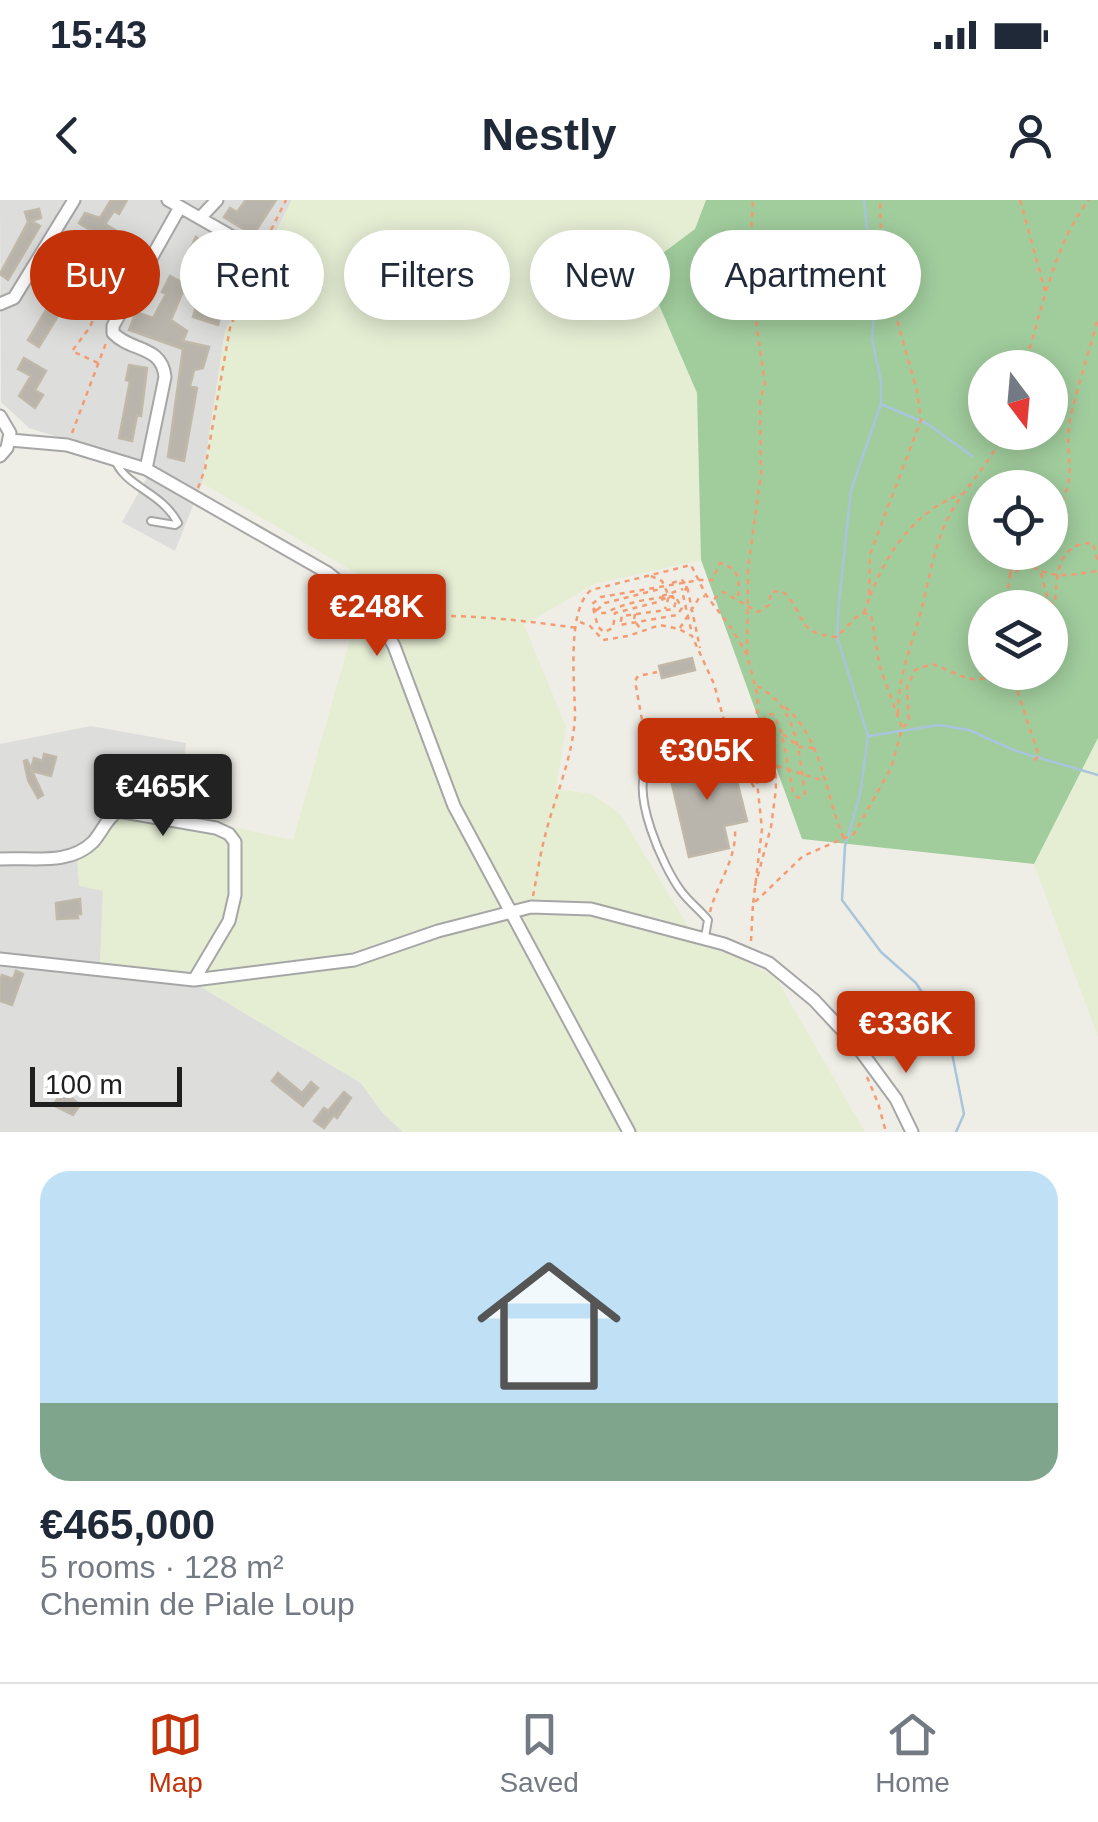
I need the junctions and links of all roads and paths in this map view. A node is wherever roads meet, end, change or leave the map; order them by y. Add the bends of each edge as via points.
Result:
1 (74, 200) edge
2 (217, 200) edge
3 (286, 200) edge
4 (753, 200) edge
5 (880, 200) edge
6 (1020, 200) edge
7 (1089, 200) edge
8 (174, 203) edge
9 (200, 218) junction
10 (221, 230) edge
11 (160, 231) edge
12 (1045, 292) junction
13 (0, 304) edge
14 (1098, 318) edge
15 (93, 320) edge
16 (117, 320) edge
17 (112, 333) junction
18 (1029, 350) edge
19 (99, 363) junction
20 (0, 416) edge
21 (10, 440) junction
22 (67, 445) junction
23 (996, 450) edge
24 (0, 456) edge
25 (114, 457) junction
26 (146, 469) junction
27 (1068, 485) edge
28 (962, 493) junction
29 (195, 495) junction
30 (151, 520) dead end
31 (1098, 563) edge
32 (1012, 570) edge
33 (1098, 571) edge
34 (1041, 574) junction
35 (1010, 575) junction
36 (650, 576) junction
37 (1056, 576) junction
38 (700, 580) junction
39 (686, 586) junction
40 (664, 587) junction
41 (1008, 590) edge
42 (668, 595) junction
43 (684, 595) junction
44 (706, 595) junction
45 (738, 598) junction
46 (870, 598) junction
47 (712, 601) junction
48 (749, 606) junction
49 (682, 608) junction
50 (692, 609) junction
51 (595, 612) junction
52 (636, 613) junction
53 (664, 613) junction
54 (864, 613) junction
55 (689, 617) junction
56 (379, 618) junction
57 (577, 621) junction
58 (636, 622) junction
59 (666, 626) junction
60 (577, 628) junction
61 (679, 628) junction
62 (642, 632) junction
63 (692, 636) junction
64 (700, 649) junction
65 (746, 655) junction
66 (657, 672) dead end
67 (968, 679) edge
68 (755, 684) junction
69 (768, 690) junction
70 (1017, 690) edge
71 (758, 697) junction
72 (783, 706) junction
73 (758, 712) junction
74 (898, 715) junction
75 (762, 721) junction
76 (771, 724) junction
77 (902, 729) junction
78 (763, 730) junction
79 (781, 732) junction
80 (763, 736) junction
81 (754, 742) junction
82 (730, 744) junction
83 (764, 746) junction
84 (799, 747) junction
85 (816, 748) junction
86 (727, 758) dead end
87 (1032, 762) dead end
88 (682, 763) dead end
89 (648, 766) junction
90 (776, 766) junction
91 (790, 768) junction
92 (802, 774) junction
93 (822, 781) junction
94 (756, 790) junction
95 (735, 829) dead end
96 (844, 840) junction
97 (0, 859) edge
98 (754, 887) junction
99 (753, 904) junction
100 (531, 907) junction
101 (511, 911) junction
102 (708, 920) junction
103 (705, 938) junction
104 (750, 953) junction
105 (0, 959) edge
106 (194, 980) junction
107 (865, 1072) dead end
108 (629, 1132) edge
109 (886, 1132) edge
110 (912, 1132) edge

1 - 13 street via 14,298
2 - 9 street
3 - 29 path via 230,328
4 - 48 path via 749,272 764,384
5 - 46 path via 882,267 921,420 870,554
6 - 12 path
7 - 12 path via 1072,223
8 - 9 street
8 - 11 street
9 - 10 street
12 - 18 path
14 - 27 path via 1068,428
15 - 19 path via 72,351
16 - 17 street
17 - 19 path
17 - 26 street via 153,353 164,367
19 - 22 path
20 - 21 street
21 - 22 street
21 - 24 street
22 - 25 street
23 - 28 path
25 - 26 street
25 - 30 lane via 124,477 163,501 178,523
26 - 29 street
28 - 46 path via 925,514 900,539
28 - 74 path via 936,548 902,666
29 - 56 street via 343,583
31 - 37 path via 1087,542 1060,559
32 - 35 path
33 - 37 path
34 - 35 path via 1028,564
34 - 37 path
34 - 37 path via 1050,604
35 - 41 path
36 - 38 path via 691,566
36 - 40 path
36 - 57 path via 591,590
38 - 39 path
38 - 44 path
38 - 45 path via 712,580 720,564 730,566 740,580
39 - 40 path via 682,580
39 - 42 path
39 - 43 path
39 - 50 path
40 - 42 path
40 - 51 path via 605,603
40 - 51 path via 601,597
42 - 49 path
42 - 51 path
42 - 51 path via 615,614 609,632 598,627
42 - 53 path
42 - 53 path via 677,605
43 - 49 path
43 - 55 path
44 - 47 path
44 - 50 path
45 - 47 path via 722,592
45 - 48 path
46 - 54 path
47 - 65 path
48 - 54 path via 764,610 770,592 782,591 817,636 837,637
48 - 65 path
49 - 53 path via 676,616
50 - 55 path
50 - 64 path
52 - 53 path
52 - 58 path
52 - 58 path via 619,620 624,626
53 - 58 path
53 - 59 path
54 - 74 path via 871,615
55 - 61 path
55 - 63 path
56 - 60 path via 465,614
56 - 101 street via 446,788
57 - 60 path
57 - 62 path via 603,640
58 - 62 path
59 - 61 path
59 - 62 path
60 - 100 path via 570,749
61 - 63 path
63 - 64 path
64 - 82 path
65 - 68 path
66 - 89 path via 635,681
67 - 77 path via 932,664 915,670 909,678 909,721
68 - 69 path
68 - 71 path
69 - 71 path
69 - 72 path
70 - 87 path via 1038,756
71 - 73 path
72 - 84 path
72 - 85 path
73 - 75 path
73 - 81 path
74 - 77 path
75 - 76 path
75 - 78 path
75 - 79 path via 776,716
76 - 78 path
76 - 79 path
77 - 96 path via 866,816
78 - 80 path
79 - 84 path
79 - 91 path
80 - 81 path
80 - 83 path
81 - 82 path
81 - 83 path
81 - 94 path
82 - 86 path
82 - 94 path
83 - 90 path
84 - 85 path
84 - 92 path
85 - 93 path
88 - 89 lane
89 - 102 lane via 643,786 655,844 683,894
90 - 91 path
90 - 98 path via 772,828
91 - 92 path
91 - 92 path via 798,798 805,793
92 - 93 path
93 - 96 path
94 - 98 path via 762,829
95 - 102 path via 735,849
96 - 99 path via 804,856
97 - 106 street via 74,856 118,812 228,834 237,864 230,920
98 - 99 path
99 - 104 path
100 - 101 street
100 - 103 street via 591,909
101 - 106 street via 354,960
101 - 108 street
102 - 103 lane
103 - 104 street
104 - 110 street via 788,976 857,1046
105 - 106 street
107 - 109 path

